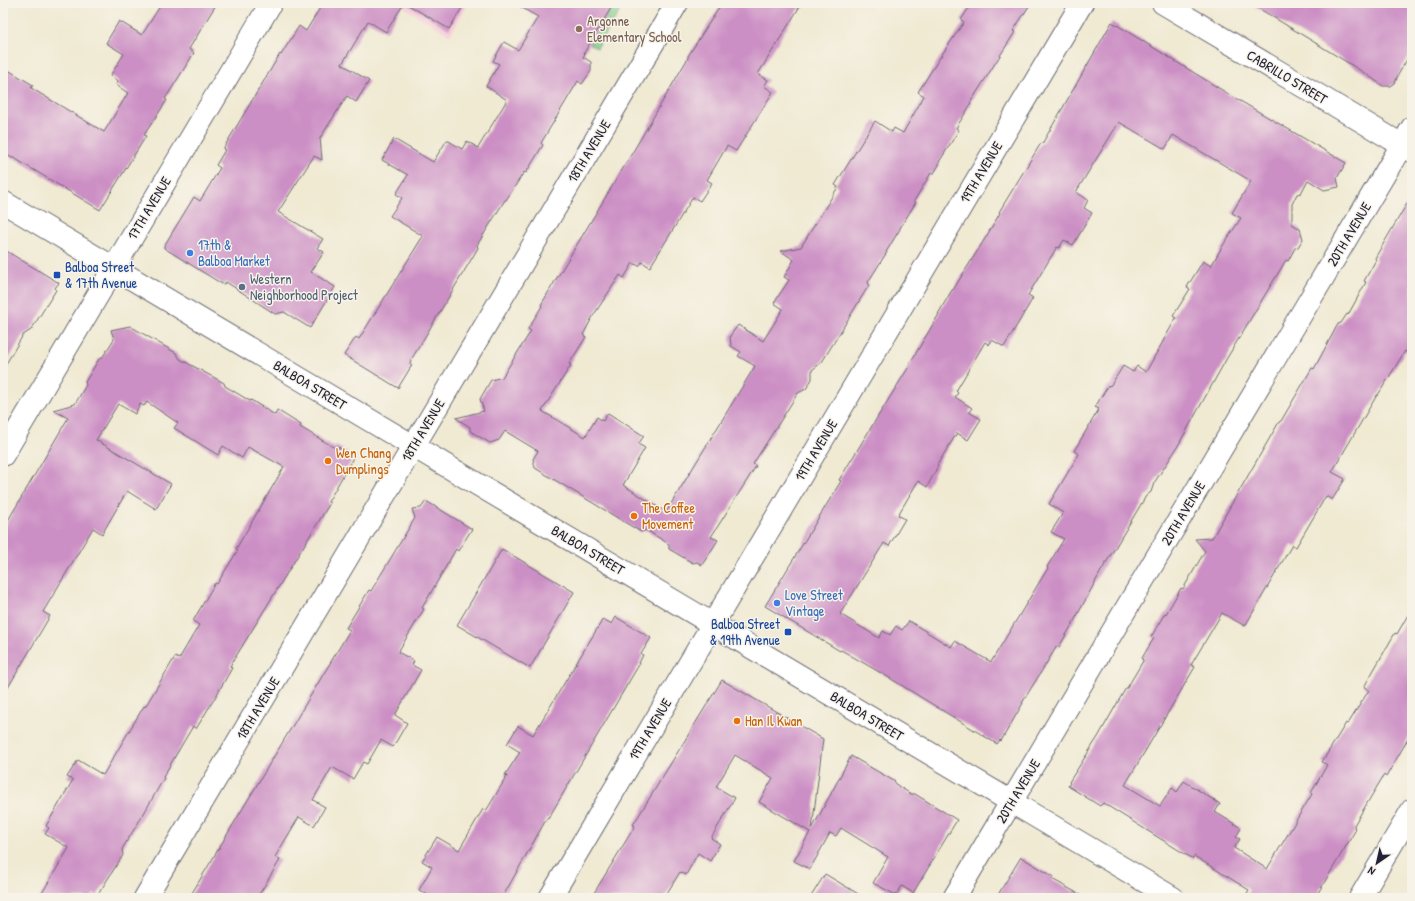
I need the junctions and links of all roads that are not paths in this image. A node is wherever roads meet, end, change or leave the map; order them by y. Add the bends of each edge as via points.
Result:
1 (271, 3) edge
2 (677, 3) edge
3 (1082, 3) edge
4 (1163, 3) edge
5 (1409, 141) edge
6 (3, 202) edge
7 (114, 268) junction
8 (414, 446) junction
9 (3, 455) edge
10 (712, 624) junction
11 (1012, 802) junction
12 (1412, 810) edge
13 (145, 898) edge
14 (550, 898) edge
15 (954, 898) edge
16 (1173, 898) edge
17 (1360, 898) edge

1 - 7 street, 17TH AVENUE
2 - 8 street, 18TH AVENUE
3 - 10 street, 19TH AVENUE
4 - 5 street, CABRILLO STREET
5 - 11 street, 20TH AVENUE
6 - 7 street, BALBOA STREET
7 - 8 street, BALBOA STREET
7 - 9 street, 17TH AVENUE
8 - 10 street, BALBOA STREET
8 - 13 street, 18TH AVENUE
10 - 11 street, BALBOA STREET
10 - 14 street, 19TH AVENUE
11 - 15 street, 20TH AVENUE
11 - 16 street, BALBOA STREET
12 - 17 street

